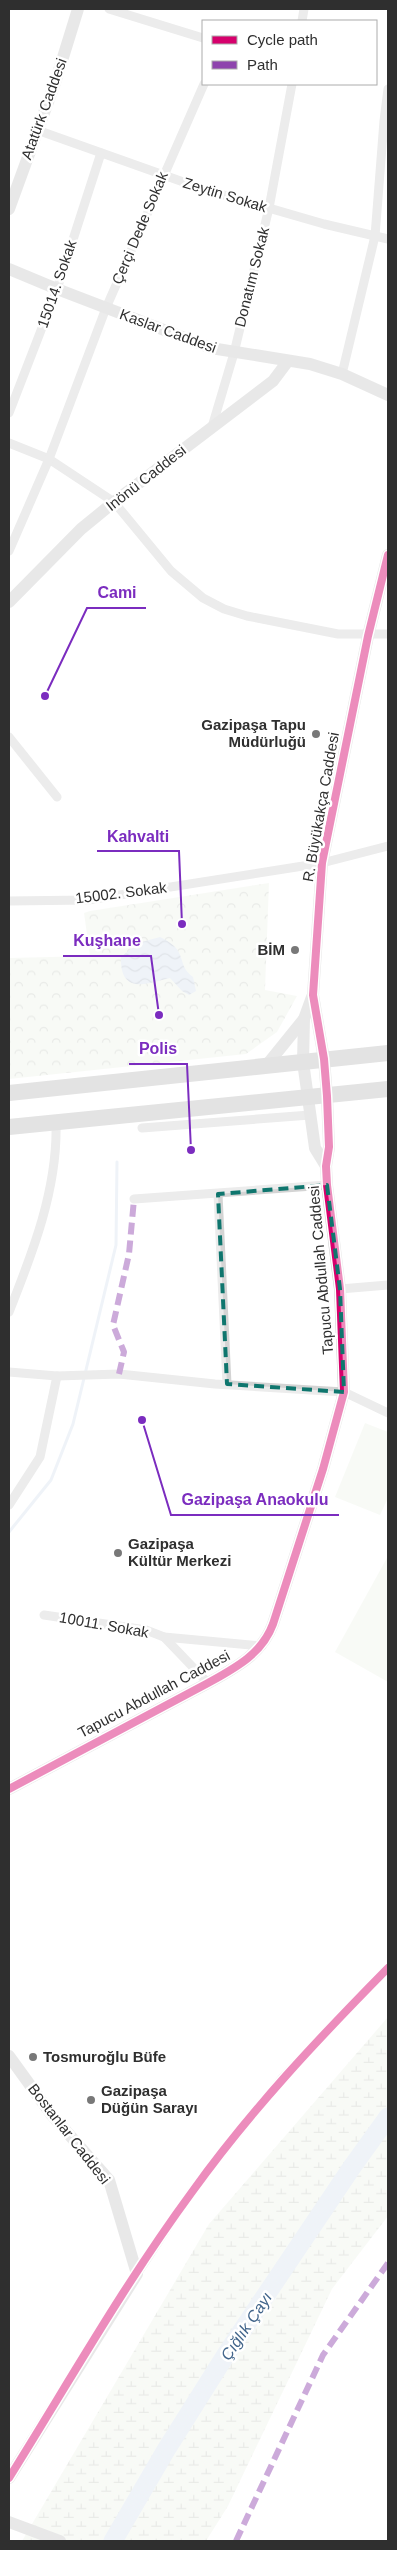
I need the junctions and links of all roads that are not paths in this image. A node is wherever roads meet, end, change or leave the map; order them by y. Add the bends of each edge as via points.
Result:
1 (78, 9) edge
2 (109, 9) edge
3 (202, 38) edge
4 (204, 85) edge
5 (292, 85) edge
6 (388, 89) edge
7 (37, 130) junction
8 (101, 153) junction
9 (163, 175) junction
10 (269, 208) junction
11 (9, 209) edge
12 (375, 236) junction
13 (388, 239) edge
14 (9, 269) edge
15 (56, 290) junction
16 (106, 308) junction
17 (234, 353) junction
18 (288, 361) junction
19 (342, 374) junction
20 (388, 395) edge
21 (9, 413) edge
22 (212, 428) junction
23 (9, 442) edge
24 (48, 459) junction
25 (114, 502) junction
26 (9, 550) edge
27 (388, 555) edge
28 (9, 602) edge
29 (388, 634) edge
30 (368, 636) junction
31 (9, 737) edge
32 (57, 797) dead end
33 (388, 846) edge
34 (322, 863) junction
35 (9, 901) edge
36 (313, 995) junction
37 (304, 1019) junction
38 (388, 1054) edge
39 (324, 1059) junction
40 (303, 1062) junction
41 (266, 1066) junction
42 (388, 1089) edge
43 (9, 1093) edge
44 (328, 1096) junction
45 (308, 1098) junction
46 (310, 1115) junction
47 (56, 1122) junction
48 (9, 1127) edge
49 (142, 1128) dead end
50 (326, 1166) junction
51 (327, 1185) junction
52 (218, 1194) junction
53 (134, 1199) dead end
54 (388, 1285) edge
55 (340, 1289) junction
56 (9, 1312) edge
57 (9, 1372) edge
58 (57, 1376) junction
59 (227, 1384) junction
60 (344, 1392) junction
61 (388, 1413) edge
62 (9, 1505) edge
63 (44, 1615) dead end
64 (164, 1637) junction
65 (262, 1646) junction
66 (208, 1683) junction
67 (9, 1789) edge
68 (388, 1968) edge
69 (9, 2056) edge
70 (137, 2274) junction
71 (9, 2478) edge
72 (9, 2522) edge
73 (60, 2541) edge

1 - 7 street, Atatürk Caddesi
2 - 3 street
4 - 9 street, Çerçi Dede Sokak
5 - 10 street, Donatım Sokak
6 - 12 street
7 - 8 street, Zeytin Sokak
7 - 11 street, Atatürk Caddesi
8 - 9 street, Zeytin Sokak
8 - 15 street, 15014. Sokak
9 - 10 street, Zeytin Sokak
9 - 16 street, Çerçi Dede Sokak
10 - 12 street, Zeytin Sokak
10 - 17 street, Donatım Sokak
12 - 13 street, Zeytin Sokak
12 - 19 street
14 - 15 street, Kaslar Caddesi
15 - 16 street, Kaslar Caddesi
15 - 21 street, 15014. Sokak
16 - 17 street, Kaslar Caddesi via 211,348
16 - 24 street, Çerçi Dede Sokak
17 - 18 street, Kaslar Caddesi
17 - 22 street, Donatım Sokak
18 - 19 street, Kaslar Caddesi
18 - 22 street, Inönü Caddesi via 274,381
19 - 20 street, Kaslar Caddesi
22 - 25 street, Inönü Caddesi
23 - 24 street
24 - 25 street
24 - 26 street, Çerçi Dede Sokak
25 - 28 street, Inönü Caddesi
25 - 30 street via 170,572 203,598 247,616 306,629
27 - 30 street, R. Büyükakça Caddesi
29 - 30 street
30 - 34 street, R. Büyükakça Caddesi
31 - 32 street
33 - 34 street, 15002. Sokak
34 - 35 street, 15002. Sokak via 88,900
34 - 36 street, R. Büyükakça Caddesi
36 - 37 street, R. Büyükakça Caddesi
36 - 39 street, R. Büyükakça Caddesi
37 - 40 street, R. Büyükakça Caddesi
37 - 41 street
38 - 39 highway
39 - 40 highway
39 - 44 street, R. Büyükakça Caddesi
40 - 41 highway
40 - 45 street, R. Büyükakça Caddesi
41 - 43 highway
42 - 44 highway
44 - 45 highway
44 - 50 street, Tapucu Abdullah Caddesi
45 - 46 street, Tapucu Abdullah Caddesi
45 - 47 highway
46 - 49 street
46 - 50 street, Tapucu Abdullah Caddesi via 315,1148
47 - 48 highway
47 - 56 street via 51,1186 26,1270
50 - 51 street, Tapucu Abdullah Caddesi
51 - 52 street
51 - 55 street, Tapucu Abdullah Caddesi
52 - 53 street
52 - 59 street
54 - 55 street
55 - 60 street, Tapucu Abdullah Caddesi
57 - 58 street
58 - 59 street via 113,1374
58 - 62 street via 40,1458
59 - 60 street
60 - 61 street
60 - 65 street, Tapucu Abdullah Caddesi via 273,1624
63 - 64 street, 10011. Sokak via 146,1630
64 - 65 street, 10011. Sokak
64 - 66 street, 10011. Sokak
65 - 66 street, Tapucu Abdullah Caddesi
66 - 67 street, Tapucu Abdullah Caddesi
68 - 70 street via 312,2045 265,2100 191,2192
69 - 70 street, Bostanlar Caddesi via 51,2114 109,2180
70 - 71 street
72 - 73 street

